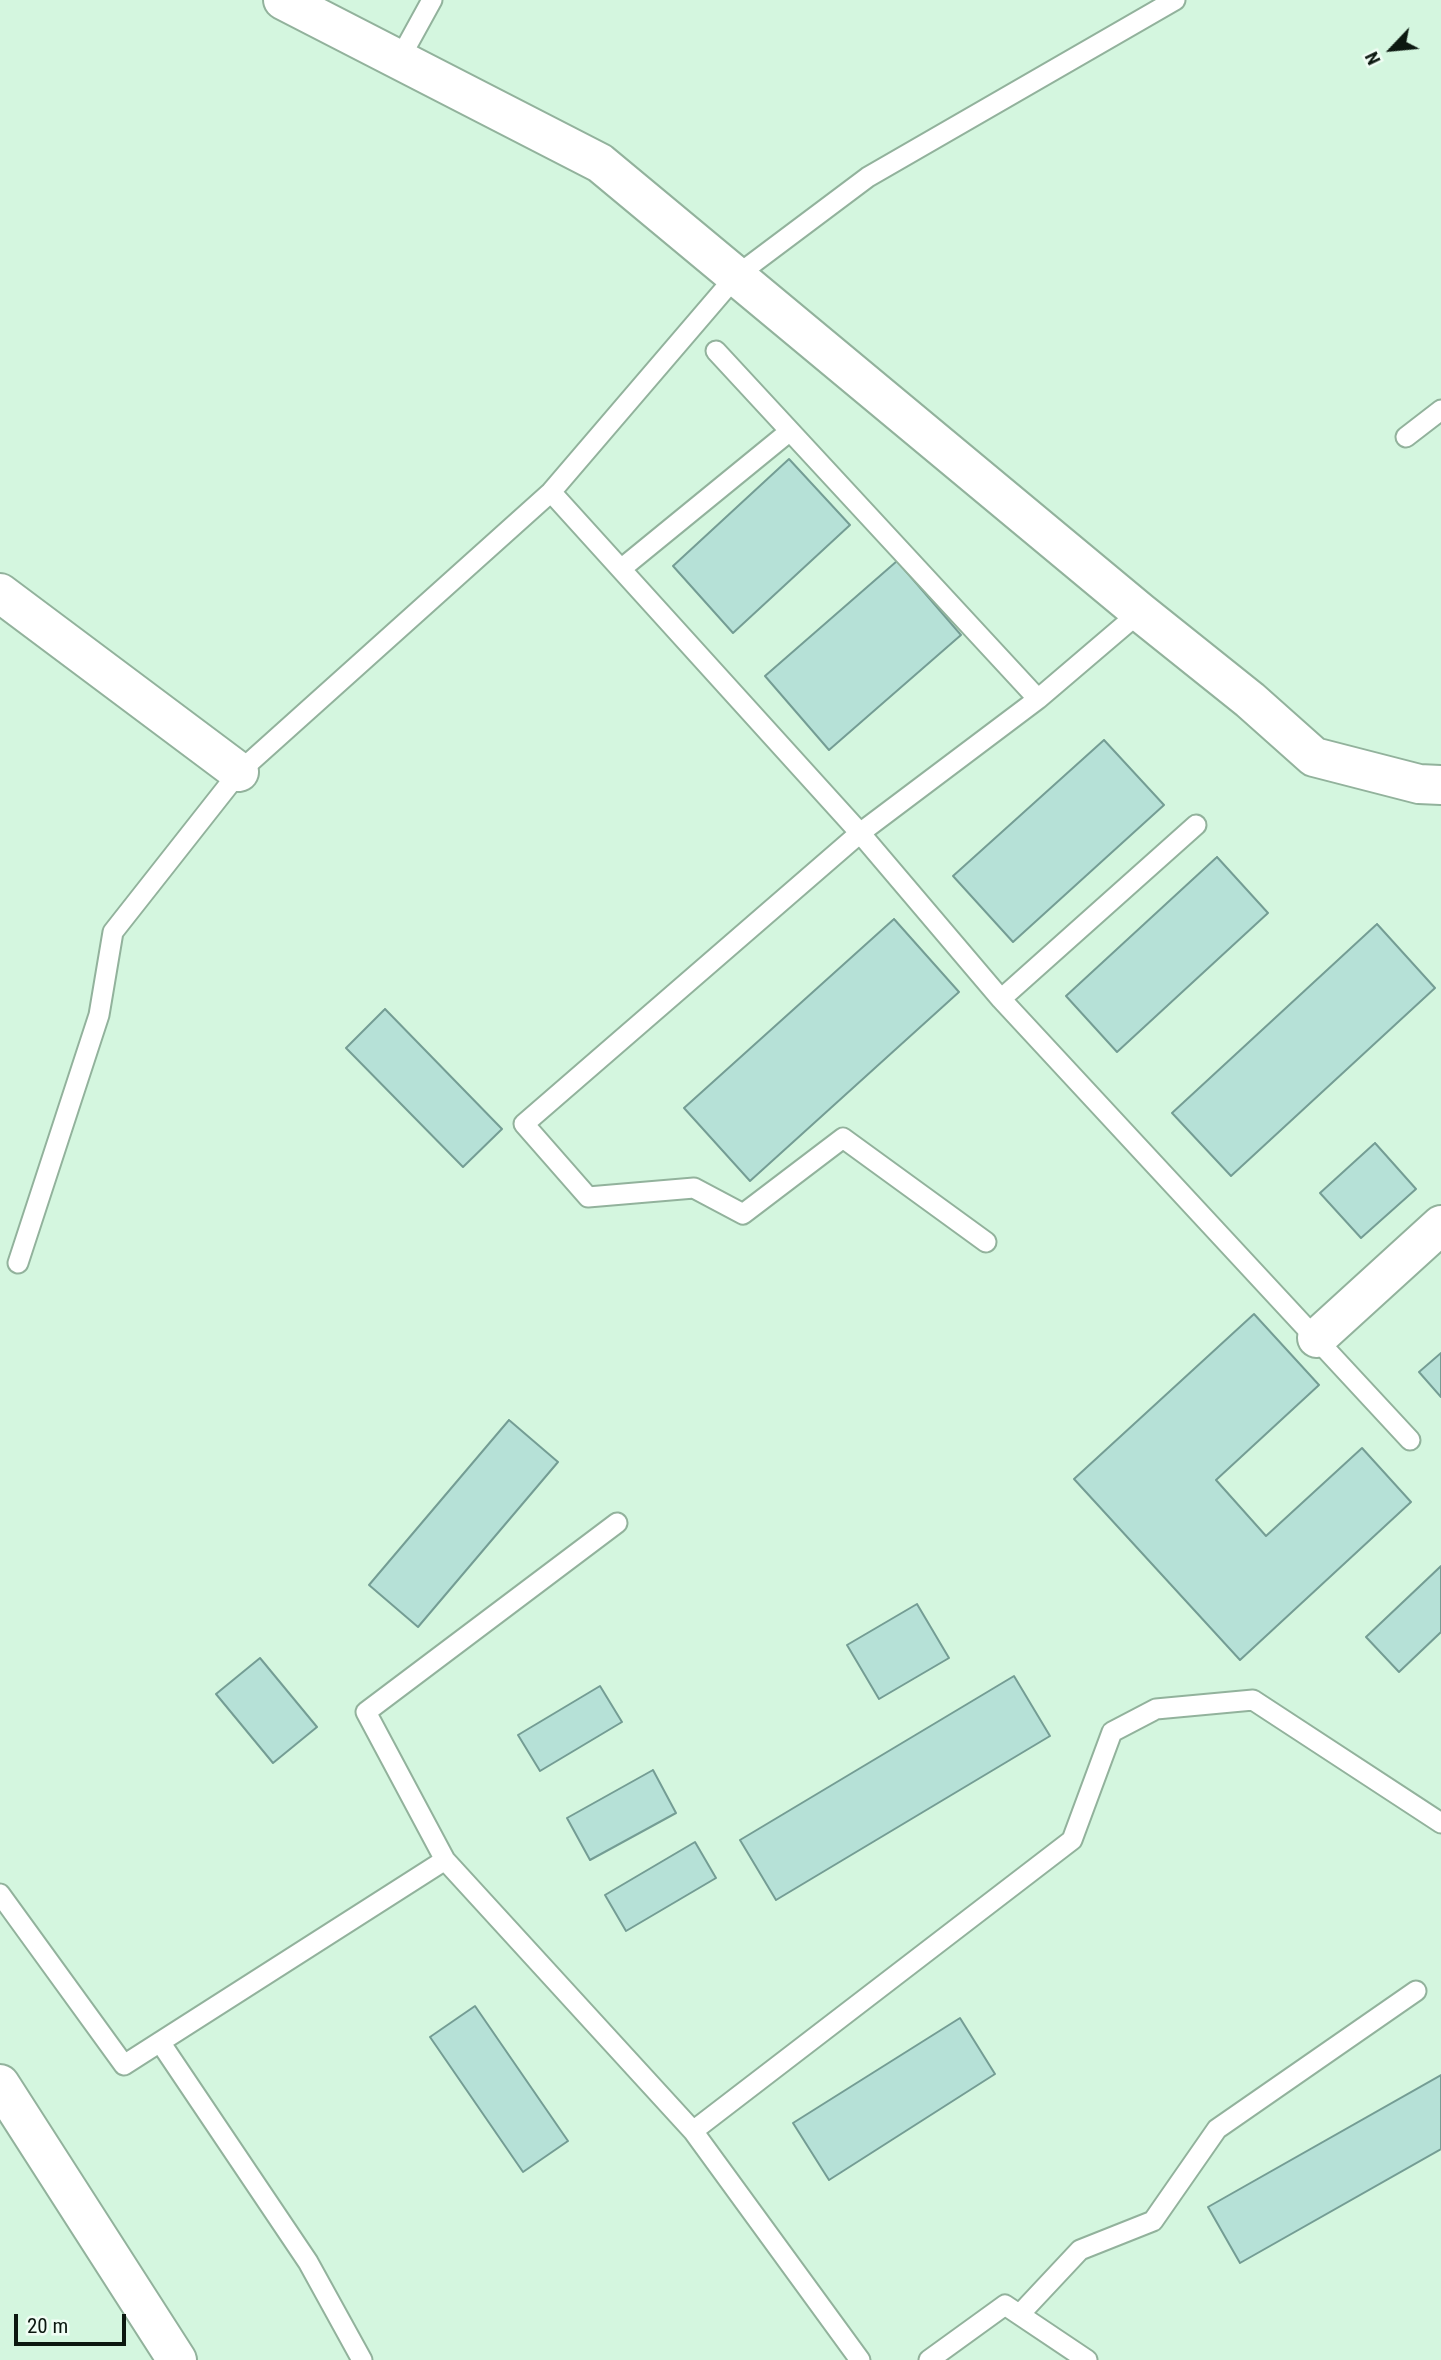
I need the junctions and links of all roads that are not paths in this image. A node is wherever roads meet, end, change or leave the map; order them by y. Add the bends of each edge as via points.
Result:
1 (283, 0) edge
2 (432, 0) edge
3 (1175, 0) edge
4 (399, 60) junction
5 (736, 276) junction
6 (716, 351) dead end
7 (1441, 410) edge
8 (790, 430) junction
9 (1406, 437) dead end
10 (551, 492) junction
11 (621, 569) junction
12 (0, 593) edge
13 (1140, 612) junction
14 (1038, 699) junction
15 (239, 772) junction
16 (1441, 785) edge
17 (1196, 825) dead end
18 (860, 833) junction
19 (1001, 999) junction
20 (1441, 1225) edge
21 (986, 1242) dead end
22 (18, 1263) dead end
23 (1317, 1338) junction
24 (1410, 1440) dead end
25 (617, 1523) dead end
26 (1441, 1823) edge
27 (445, 1860) junction
28 (0, 1894) edge
29 (1416, 1991) dead end
30 (160, 2042) junction
31 (0, 2084) edge
32 (693, 2131) junction
33 (1020, 2315) junction
34 (177, 2360) edge
35 (362, 2360) edge
36 (860, 2360) edge
37 (929, 2360) edge
38 (1087, 2360) edge

1 - 4 street
2 - 4 lane
3 - 5 lane via 868,177
4 - 5 street via 600,163
5 - 10 lane
5 - 13 street
6 - 8 lane
7 - 9 lane
8 - 11 lane
8 - 14 lane
10 - 11 lane
10 - 15 lane
11 - 18 lane
12 - 15 street
13 - 14 lane
13 - 16 street via 1314,757 1419,784
14 - 18 lane
15 - 22 lane via 113,932 99,1015
17 - 19 lane
18 - 19 lane
18 - 21 lane via 524,1124 589,1197 694,1188 743,1214 843,1138
19 - 23 lane
20 - 23 street
23 - 24 lane
25 - 27 lane via 366,1712
26 - 32 lane via 1252,1700 1156,1709 1112,1732 1072,1840
27 - 30 lane
27 - 32 lane
28 - 30 lane via 124,2065
29 - 33 lane via 1217,2129 1153,2221 1080,2250
30 - 35 lane via 308,2262
31 - 34 street
32 - 36 lane
33 - 37 lane via 1005,2305
33 - 38 lane

